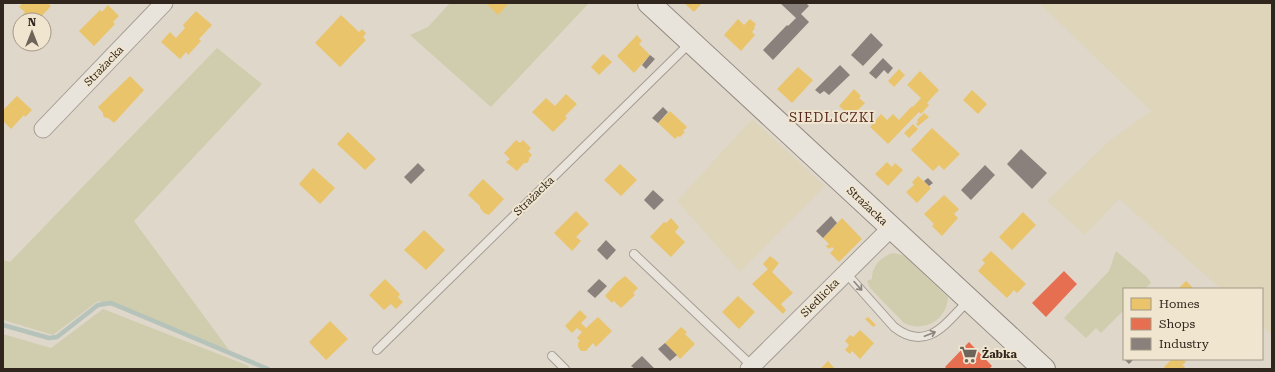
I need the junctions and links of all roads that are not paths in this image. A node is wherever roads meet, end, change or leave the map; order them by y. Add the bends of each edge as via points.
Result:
1 (164, 3) edge
2 (649, 3) edge
3 (691, 42) junction
4 (43, 129) dead end
5 (891, 228) junction
6 (634, 254) dead end
7 (845, 272) junction
8 (969, 300) junction
9 (377, 350) dead end
10 (552, 356) dead end
11 (750, 368) edge
12 (565, 369) edge
13 (1044, 369) edge

1 - 4 street, Strażacka
2 - 3 street, Strażacka
3 - 5 street, Strażacka
3 - 9 lane, Strażacka
5 - 7 street, Siedlicka
5 - 8 street, Strażacka
6 - 11 lane
7 -> 8 lane via 894,327 911,336 924,337 936,332
7 - 11 street, Siedlicka
8 - 13 street, Strażacka
10 - 12 lane

